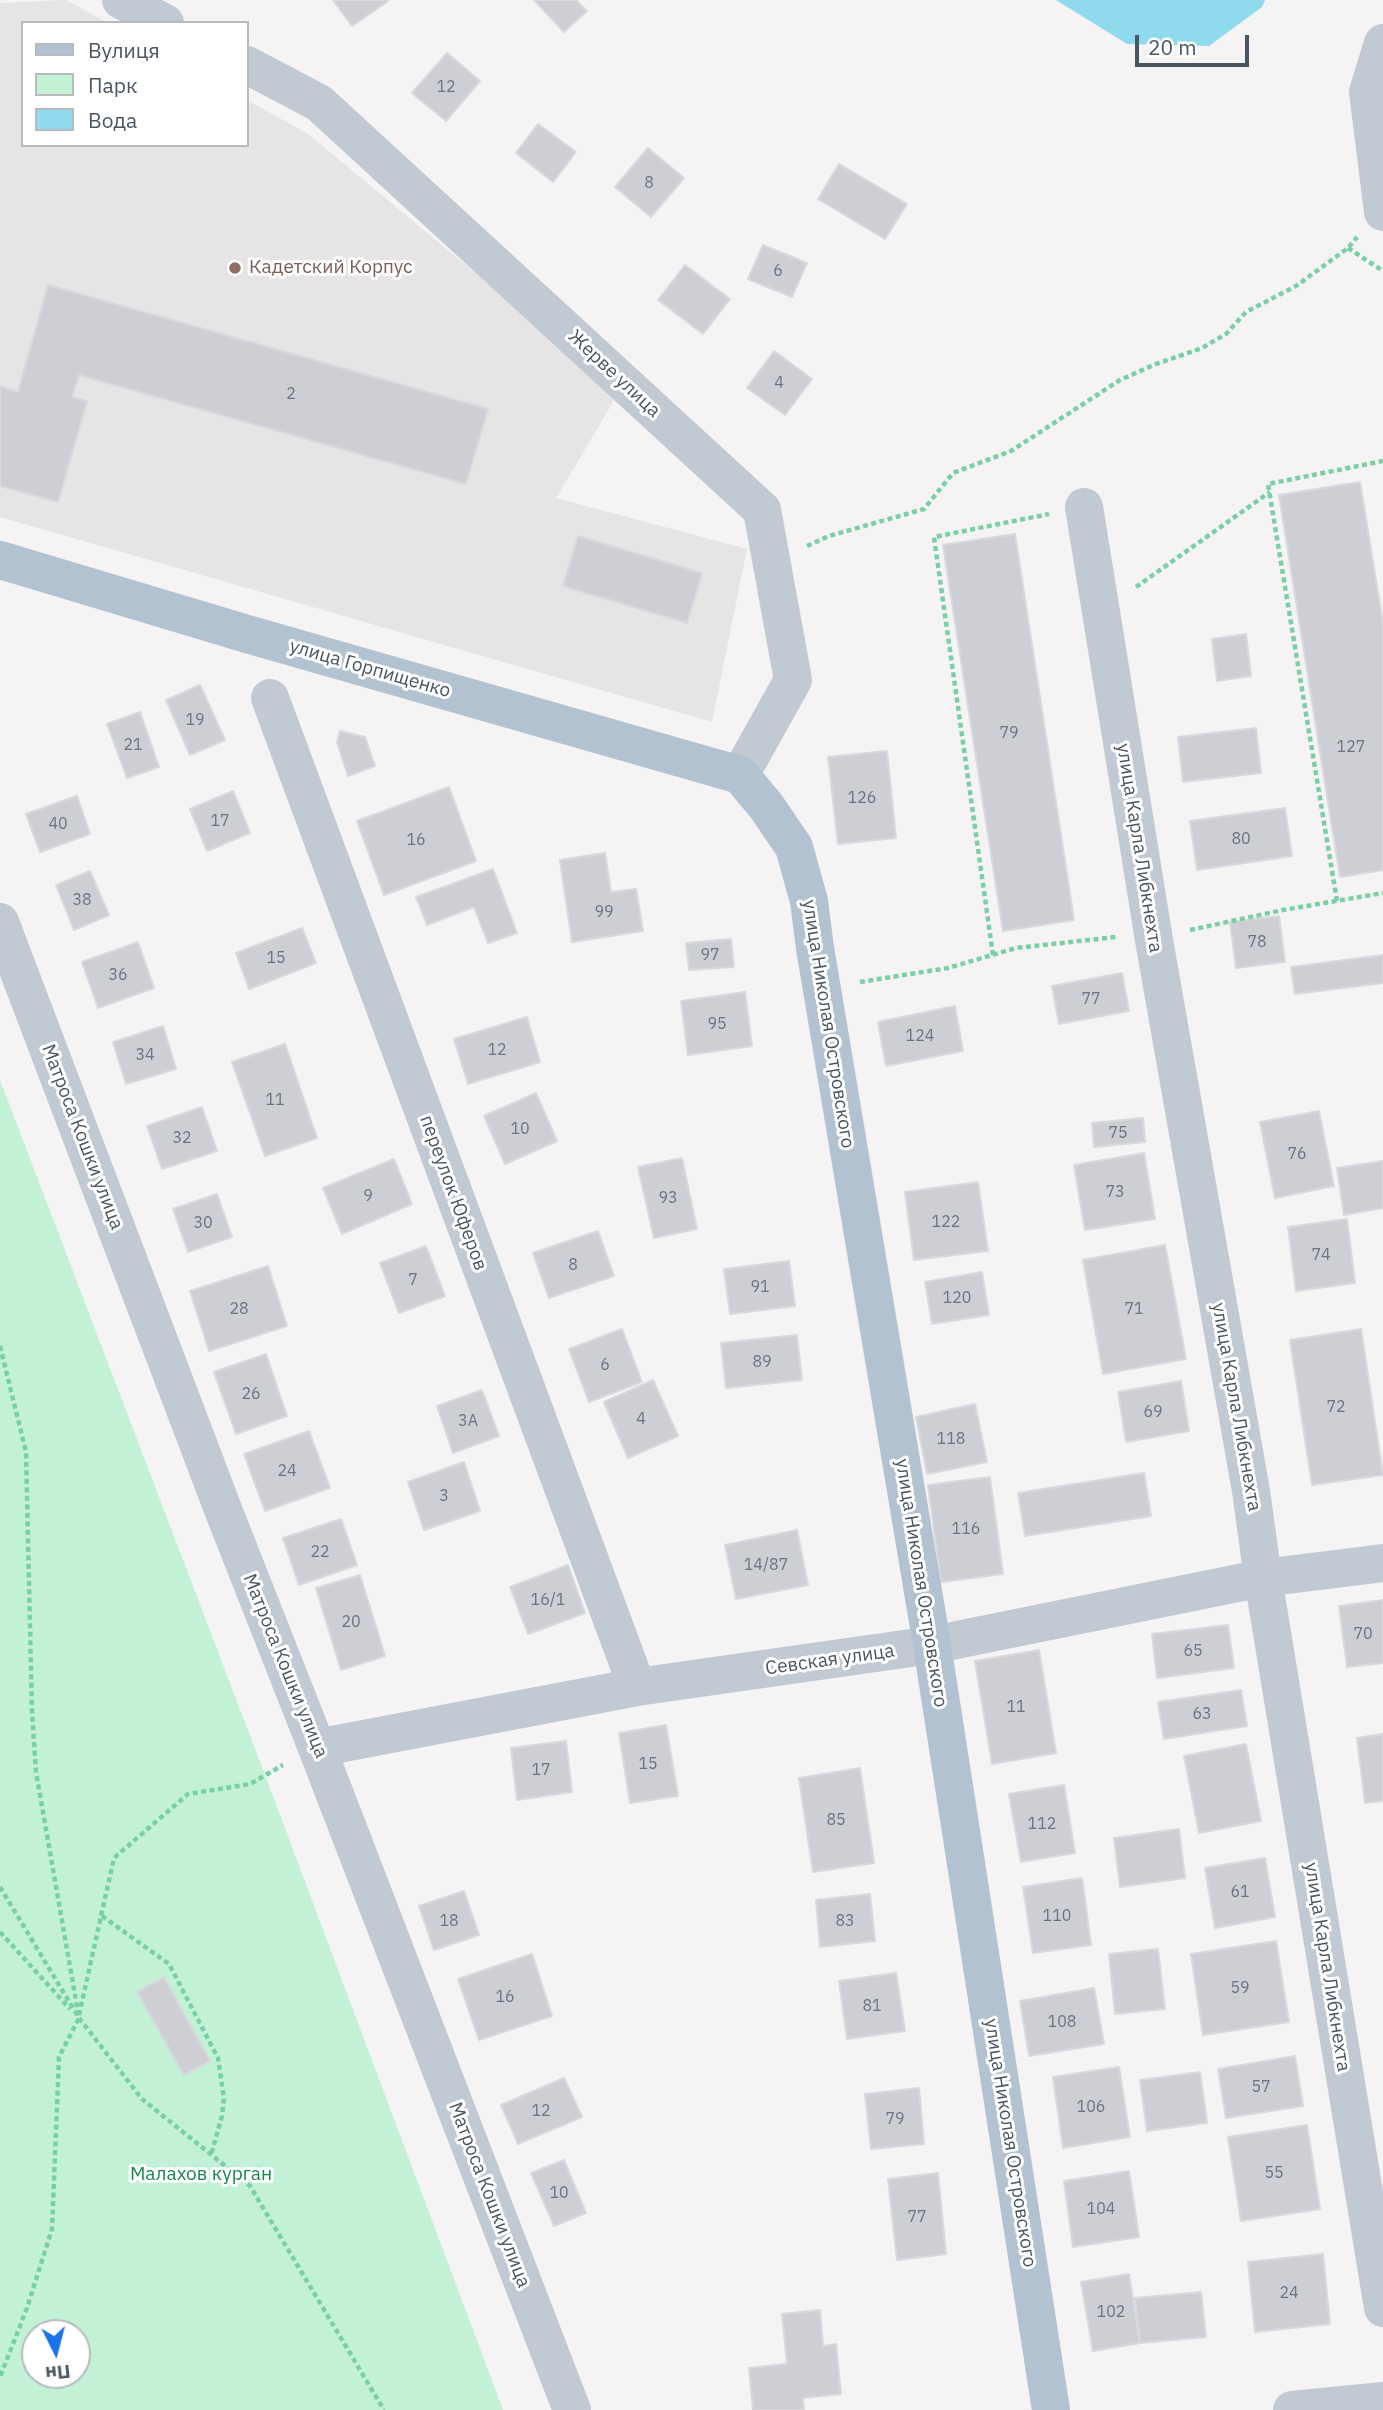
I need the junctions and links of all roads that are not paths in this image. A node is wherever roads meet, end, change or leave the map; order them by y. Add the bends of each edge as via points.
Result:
1 (121, 0) edge
2 (161, 21) edge
3 (1383, 43) edge
4 (248, 66) edge
5 (1383, 211) edge
6 (1084, 507) road end
7 (0, 560) edge
8 (270, 698) dead end
9 (740, 775) junction
10 (0, 922) edge
11 (1383, 1563) edge
12 (1263, 1578) junction
13 (932, 1645) junction
14 (637, 1688) junction
15 (317, 1748) junction
16 (1383, 2308) edge
17 (1383, 2401) edge
18 (572, 2410) edge
19 (1051, 2410) edge
20 (1292, 2410) edge

1 - 2 street
3 - 5 street via 1368,92
4 - 9 street, Жерве улица via 319,103 762,510 793,680
6 - 12 street, улица Карла Либкнехта
7 - 9 main road, улица Горпищенко
8 - 14 street, переулок Юферов
9 - 13 main road, улица Николая Островского via 794,847 809,901
10 - 15 street, Матроса Кошки улица
11 - 12 street, Севская улица
12 - 13 street, Севская улица
12 - 16 street, улица Карла Либкнехта
13 - 14 street, Севская улица
13 - 19 main road, улица Николая Островского
14 - 15 street, Севская улица
15 - 18 street, Матроса Кошки улица
17 - 20 street

